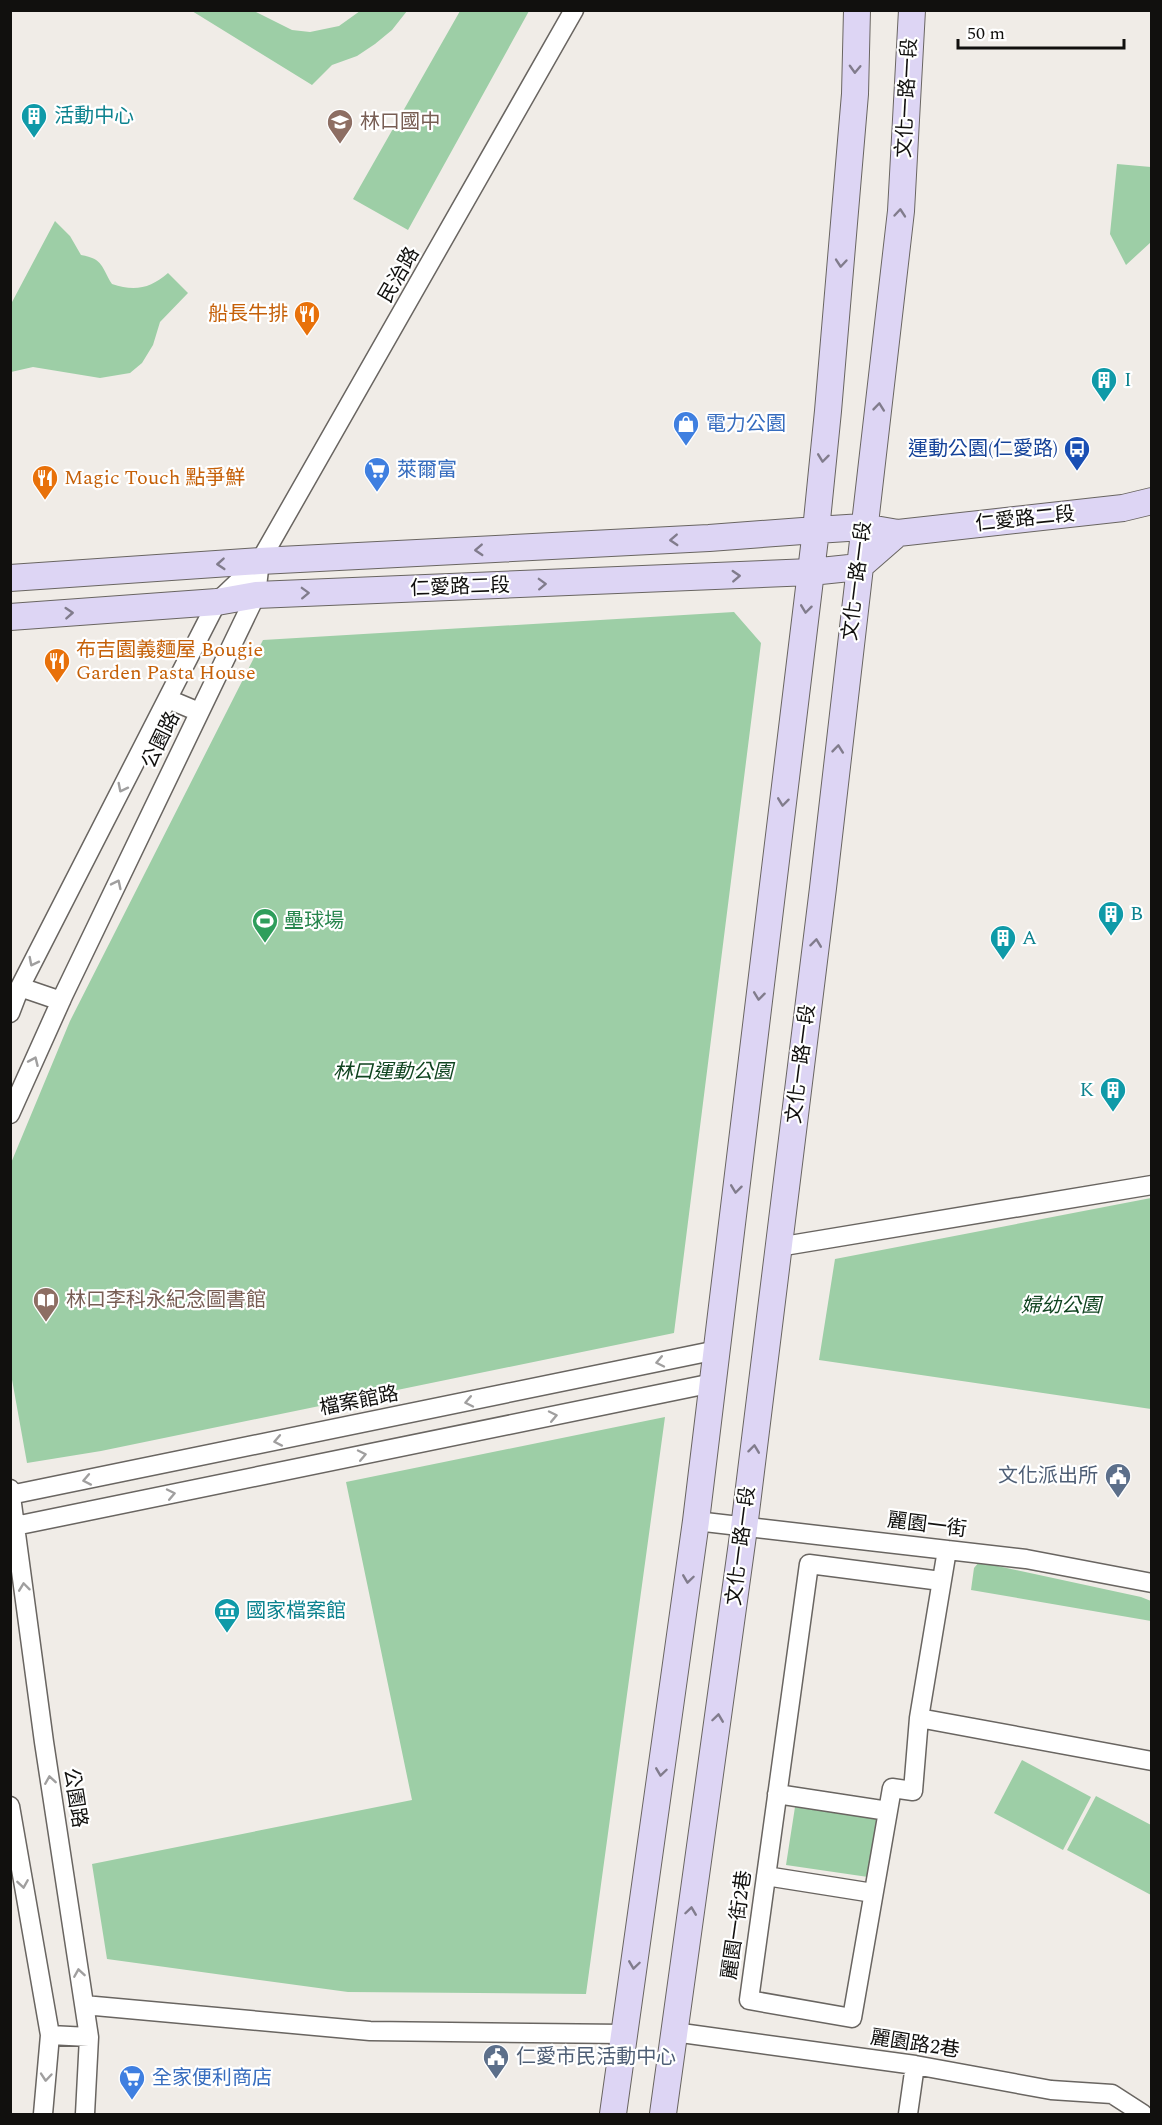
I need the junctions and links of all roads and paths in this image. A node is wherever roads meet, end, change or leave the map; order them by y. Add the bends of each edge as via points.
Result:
1 (574, 10) edge
2 (857, 10) edge
3 (912, 10) edge
4 (1152, 501) edge
5 (862, 527) junction
6 (816, 530) junction
7 (898, 533) junction
8 (260, 561) junction
9 (859, 567) junction
10 (810, 572) junction
11 (10, 578) edge
12 (256, 595) junction
13 (217, 602) junction
14 (10, 617) edge
15 (168, 699) junction
16 (199, 712) junction
17 (20, 987) junction
18 (61, 1001) junction
19 (10, 1012) edge
20 (10, 1114) edge
21 (1152, 1185) edge
22 (778, 1247) junction
23 (717, 1350) junction
24 (713, 1383) junction
25 (11, 1493) edge
26 (696, 1521) junction
27 (14, 1526) edge
28 (744, 1528) junction
29 (947, 1550) junction
30 (941, 1581) junction
31 (1152, 1583) edge
32 (918, 1718) junction
33 (1152, 1761) edge
34 (777, 1794) junction
35 (10, 1806) edge
36 (888, 1811) junction
37 (766, 1876) junction
38 (873, 1893) junction
39 (84, 2005) junction
40 (674, 2032) junction
41 (624, 2034) junction
42 (50, 2035) junction
43 (89, 2037) junction
44 (915, 2065) junction
45 (43, 2115) edge
46 (85, 2115) edge
47 (613, 2115) edge
48 (663, 2115) edge
49 (908, 2115) edge
50 (1143, 2115) edge

1 - 8 street, 民治路
2 -> 6 main road via 855,94
5 -> 3 main road, 文化一路一段 via 901,211
4 - 7 main road, 仁愛路二段 via 1123,508
5 - 6 main road, 仁愛路二段
5 - 7 main road, 仁愛路二段
5 - 9 main road, 文化一路一段
6 -> 8 main road, 仁愛路二段
6 - 10 main road
7 - 9 main road
8 -> 11 main road, 仁愛路二段
8 - 12 street, 公園路
8 - 13 street, 公園路
9 - 10 main road, 仁愛路二段
22 -> 9 main road, 文化一路一段
12 -> 10 main road, 仁愛路二段
10 -> 23 main road
12 - 13 main road, 仁愛路二段
12 - 16 street, 公園路
14 -> 13 main road, 仁愛路二段
13 - 15 street, 公園路
15 - 16 street
15 -> 17 street, 公園路
18 -> 16 street, 公園路
17 - 18 street
17 - 19 street, 公園路
20 -> 18 street, 公園路
21 - 22 street
28 -> 22 main road, 文化一路一段
23 - 24 main road
23 -> 25 street, 檔案館路
24 - 26 main road
27 -> 24 street
25 - 27 street, 公園路
26 - 28 street, 麗園一街
26 -> 41 main road
39 -> 27 street, 公園路
28 - 29 street, 麗園一街
40 -> 28 main road, 文化一路一段
29 - 30 street, 麗園一街2巷
29 - 31 street, 麗園一街 via 1026,1559
30 - 32 street, 麗園一街2巷
30 - 34 street, 麗園一街2巷 via 809,1564
32 - 33 street
32 - 36 street, 麗園一街2巷 via 913,1791 892,1788
34 - 36 street
34 - 37 street, 麗園一街2巷
35 -> 42 street
36 - 38 street, 麗園一街2巷
37 - 38 street
37 - 38 street, 麗園一街2巷 via 749,2000 852,2018
39 - 41 street via 370,2031
39 - 43 street, 公園路
40 - 44 street, 麗園路2巷
40 - 48 main road, 文化一路一段
41 - 47 main road
42 - 43 street
42 -> 45 street
43 - 46 street, 公園路
44 - 49 street
44 - 50 street, 麗園路2巷 via 1051,2090 1112,2094

